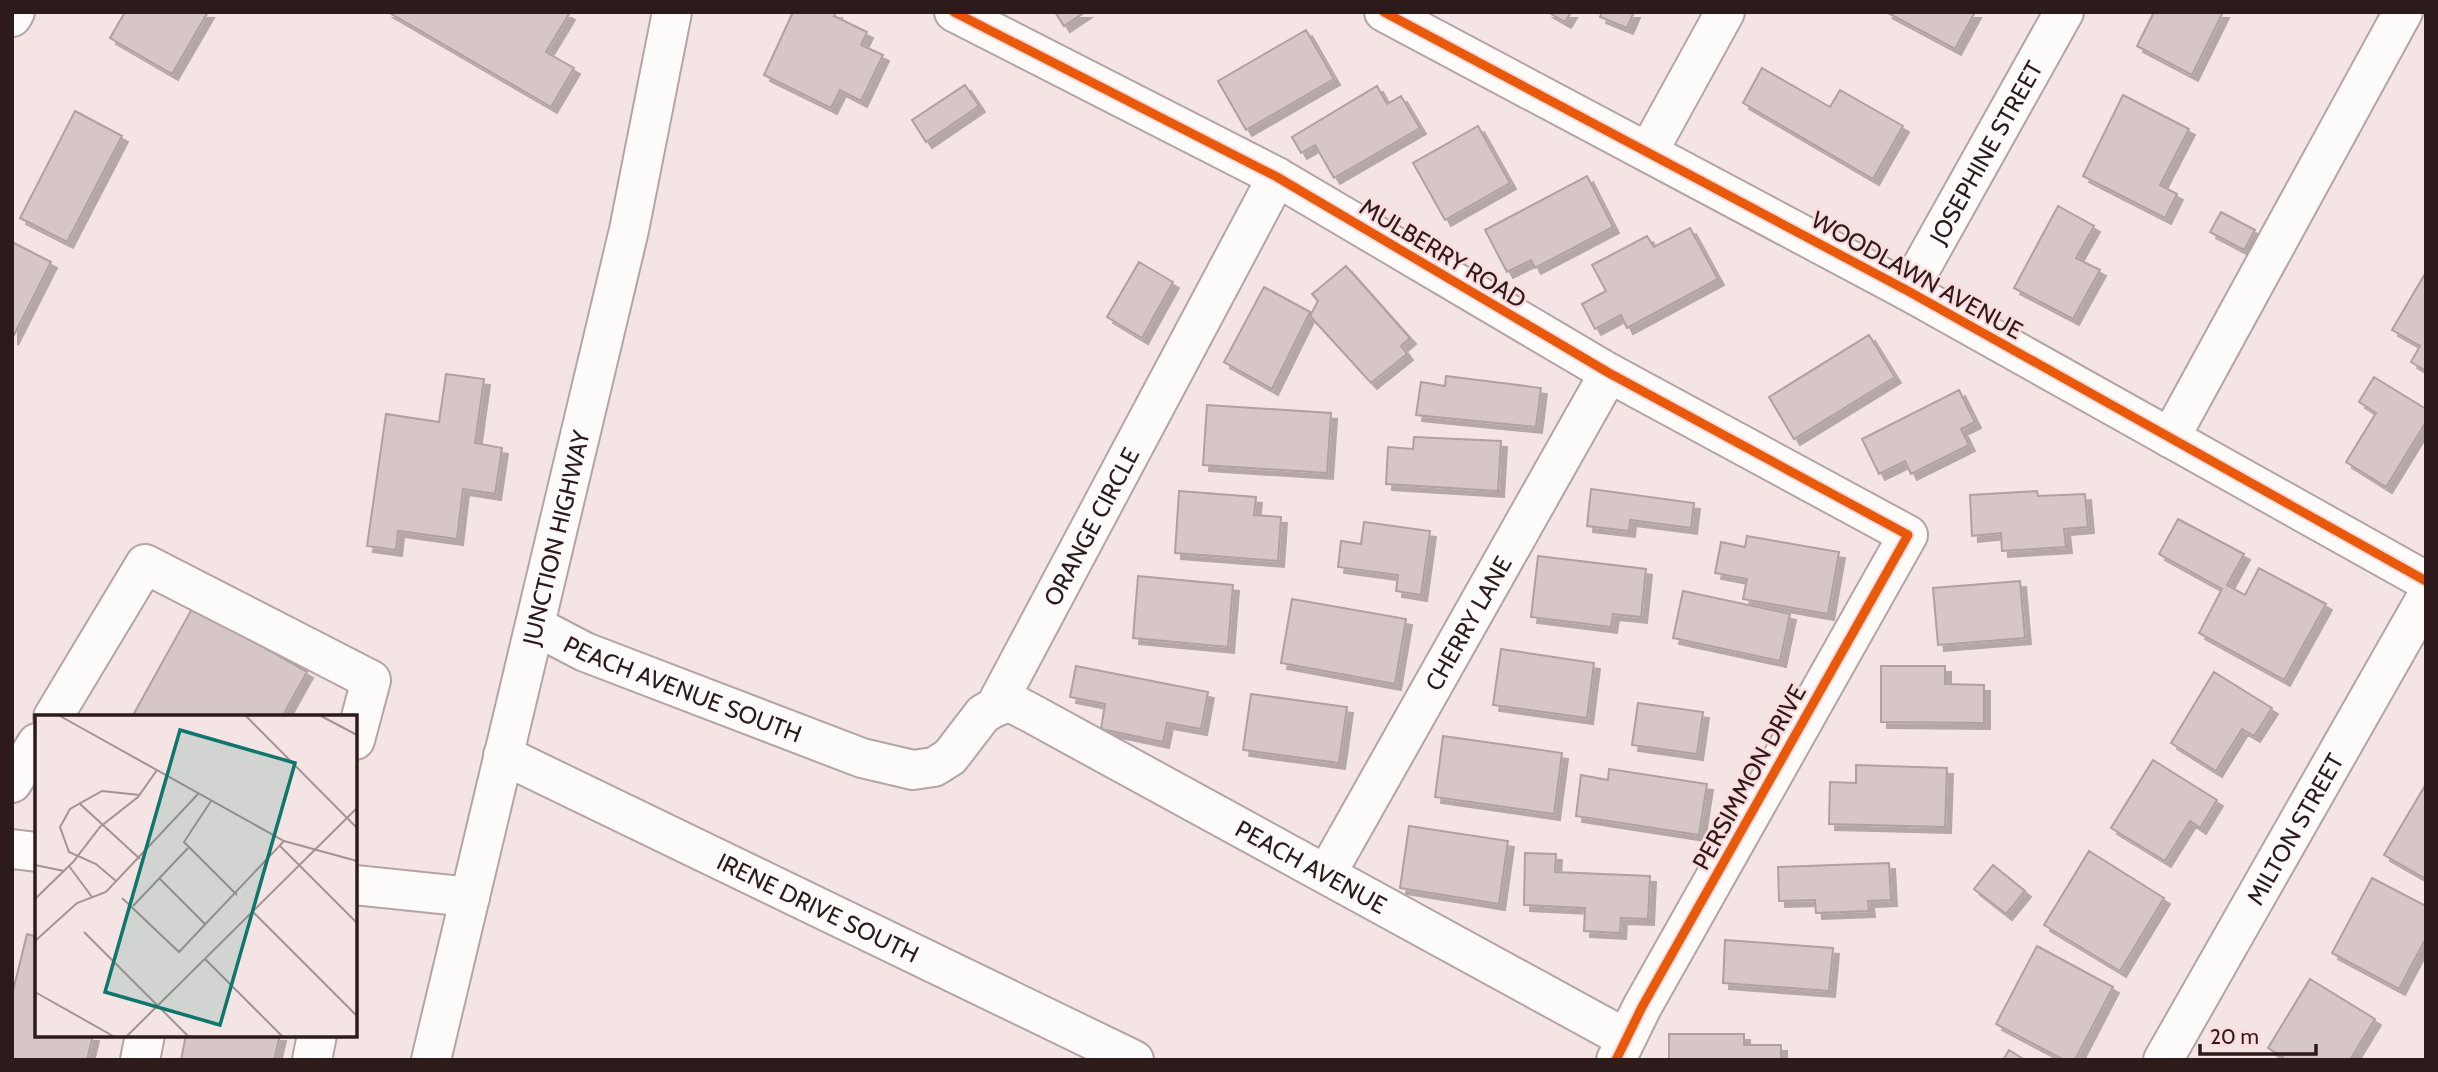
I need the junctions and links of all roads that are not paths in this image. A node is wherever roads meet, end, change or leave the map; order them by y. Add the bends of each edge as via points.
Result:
1 (15, 12) edge
2 (672, 12) edge
3 (954, 12) edge
4 (1384, 12) edge
5 (1725, 12) edge
6 (2064, 12) edge
7 (2403, 12) edge
8 (12, 17) edge
9 (1648, 152) junction
10 (1277, 177) junction
11 (1909, 291) junction
12 (1609, 373) junction
13 (2170, 438) junction
14 (1908, 536) joint
15 (2426, 581) edge
16 (2426, 598) edge
17 (535, 626) junction
18 (995, 707) junction
19 (54, 715) edge
20 (357, 732) edge
21 (35, 746) edge
22 (832, 747) joint
23 (503, 755) junction
24 (12, 783) edge
25 (12, 849) edge
26 (35, 852) edge
27 (1327, 873) junction
28 (357, 885) edge
29 (470, 897) junction
30 (145, 1037) edge
31 (317, 1037) edge
32 (1620, 1049) edge
33 (140, 1060) edge
34 (312, 1060) edge
35 (431, 1060) edge
36 (1134, 1060) edge
37 (2163, 1060) edge

1 - 8 street
2 - 17 street, JUNCTION HIGHWAY via 629,230
3 - 10 street, MULBERRY ROAD
4 - 9 street, WOODLAWN AVENUE
5 - 9 street
6 - 11 street, JOSEPHINE STREET
7 - 13 street
9 - 11 street, WOODLAWN AVENUE
10 - 12 street, MULBERRY ROAD
10 - 18 street, ORANGE CIRCLE
11 - 13 street, WOODLAWN AVENUE
12 - 14 street, MULBERRY ROAD
12 - 27 street, CHERRY LANE
13 - 15 street, WOODLAWN AVENUE
14 - 32 street, PERSIMMON DRIVE
16 - 37 street, MILTON STREET
17 - 22 street, PEACH AVENUE SOUTH via 585,652
17 - 23 street, JUNCTION HIGHWAY
18 - 22 street, ORANGE CIRCLE via 983,714 950,758 934,767 913,770
18 - 27 street, PEACH AVENUE via 1010,702
19 - 20 street via 145,564 371,680
21 - 24 street
23 - 29 street, JUNCTION HIGHWAY
23 - 36 street, IRENE DRIVE SOUTH
25 - 26 street
27 - 32 street, PEACH AVENUE
28 - 29 street
29 - 35 street, JUNCTION HIGHWAY
30 - 33 street
31 - 34 street

